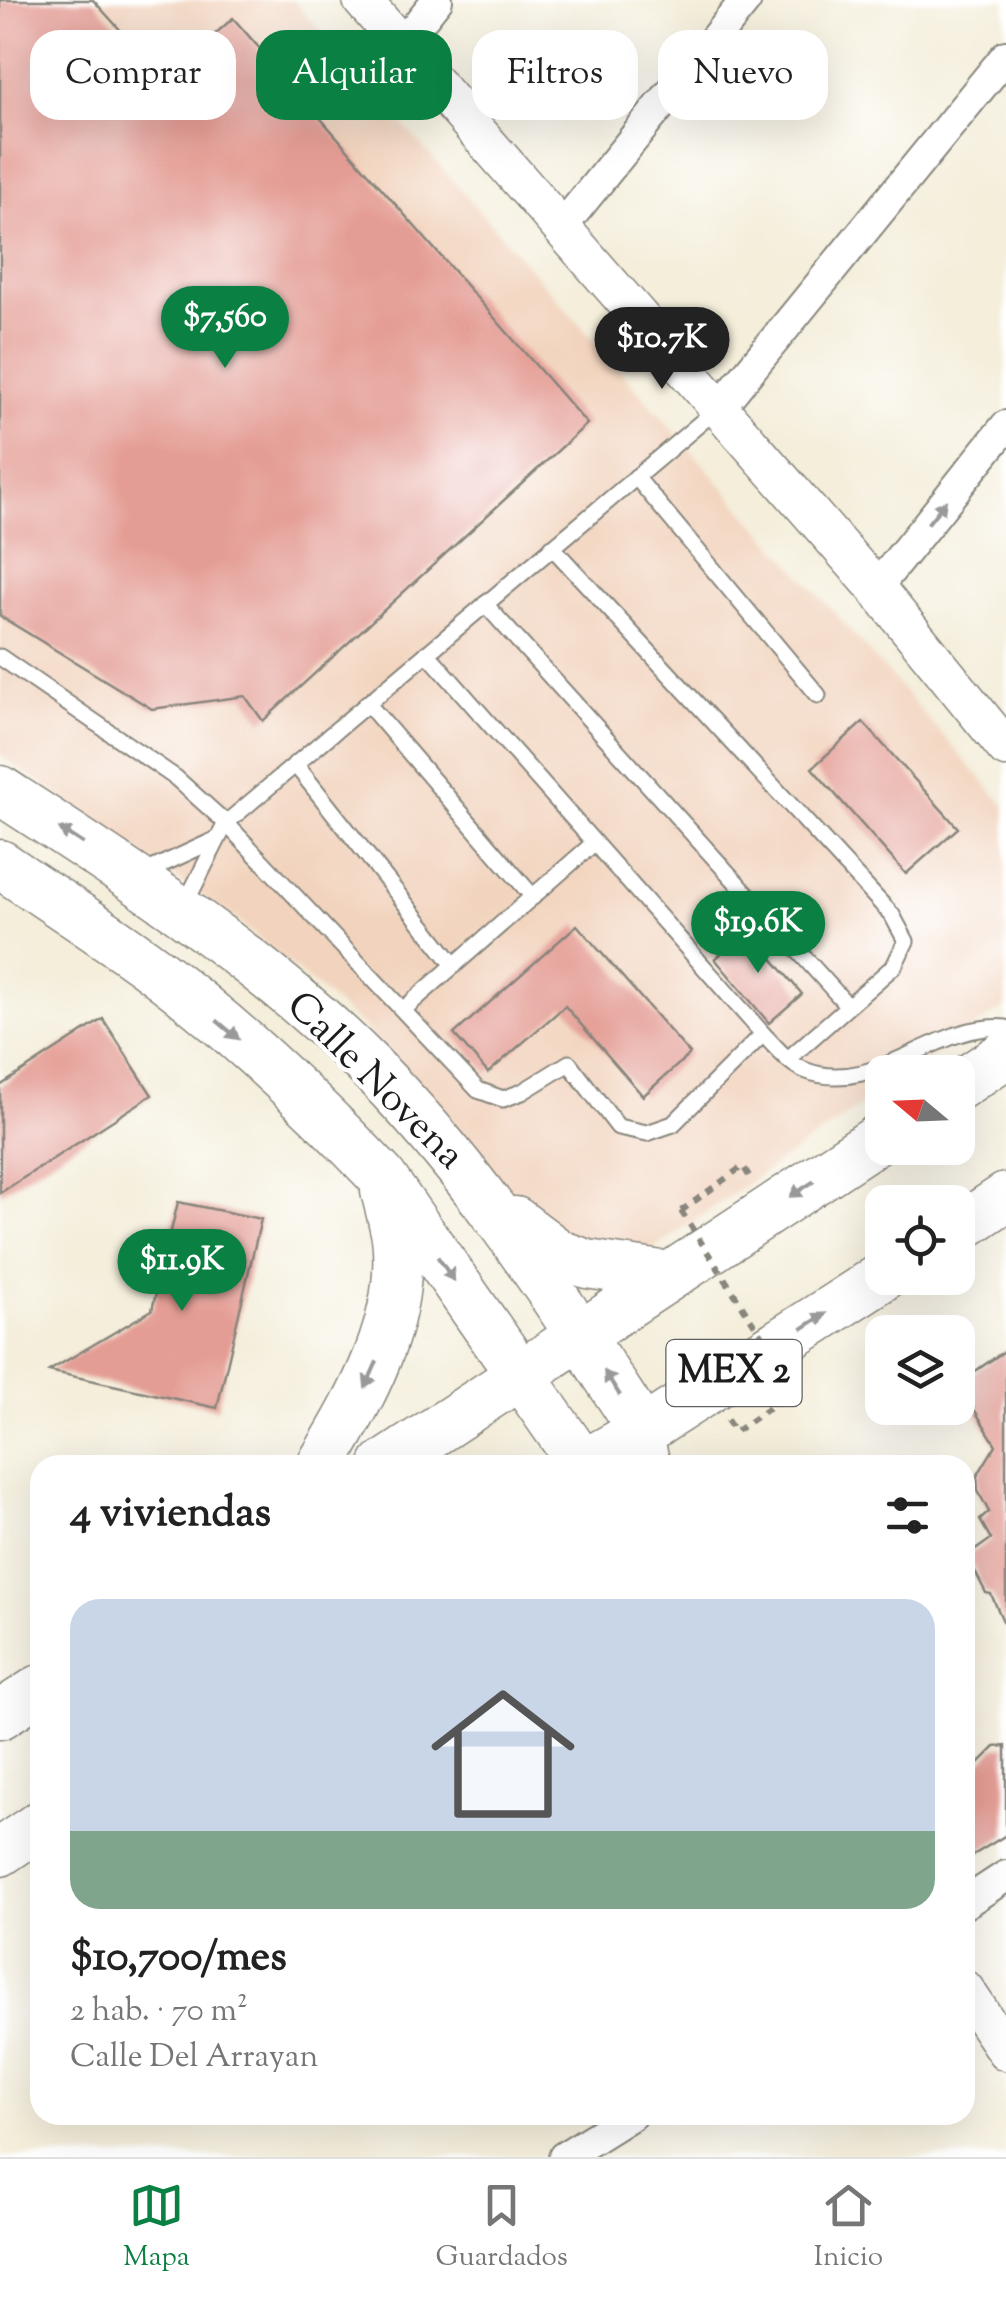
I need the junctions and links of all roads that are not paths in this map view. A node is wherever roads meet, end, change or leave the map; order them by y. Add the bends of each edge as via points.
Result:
1 (362, 0) edge
2 (437, 0) edge
3 (746, 0) edge
4 (388, 30) edge
5 (413, 30) edge
6 (1006, 56) edge
7 (452, 103) edge
8 (561, 228) junction
9 (720, 407) junction
10 (1006, 426) edge
11 (636, 477) junction
12 (552, 548) junction
13 (876, 588) junction
14 (485, 604) junction
15 (427, 653) junction
16 (0, 657) edge
17 (818, 695) dead end
18 (367, 703) junction
19 (1006, 748) edge
20 (295, 764) junction
21 (0, 790) edge
22 (226, 823) junction
23 (215, 840) junction
24 (594, 843) junction
25 (0, 844) edge
26 (0, 864) edge
27 (134, 877) junction
28 (533, 896) junction
29 (182, 909) junction
30 (454, 964) junction
31 (848, 1006) junction
32 (404, 1010) junction
33 (1006, 1028) edge
34 (763, 1034) junction
35 (1006, 1054) edge
36 (788, 1059) junction
37 (975, 1075) edge
38 (865, 1147) edge
39 (382, 1178) junction
40 (481, 1192) junction
41 (1006, 1198) edge
42 (975, 1218) edge
43 (668, 1276) junction
44 (865, 1289) edge
45 (580, 1335) junction
46 (522, 1376) junction
47 (647, 1448) edge
48 (328, 1455) edge
49 (400, 1455) edge
50 (575, 1455) edge
51 (620, 1455) edge
52 (30, 1696) edge
53 (0, 1715) edge
54 (30, 1832) edge
55 (0, 1852) edge
56 (1006, 1876) edge
57 (975, 1896) edge
58 (975, 2005) edge
59 (1006, 2051) edge
60 (615, 2125) edge
61 (564, 2157) edge

1 - 4 street
2 - 5 street
3 - 8 street
6 - 9 street
7 - 8 street
8 - 9 street
9 - 11 lane
9 - 13 street
13 -> 10 street
11 - 12 lane
11 - 17 lane
12 - 14 lane
12 - 31 lane via 892,915 906,941 894,966
13 - 19 street
14 - 15 lane
14 - 31 lane
15 - 18 lane
15 - 24 lane
16 - 22 lane via 176,778
18 - 20 lane
18 - 28 lane
20 - 22 lane
20 - 30 lane
27 -> 21 main road, Calle Novena
22 - 23 lane
22 - 32 lane
23 - 27 lane
23 - 29 lane
24 - 28 lane
24 - 34 lane
25 - 29 main road via 131,918
26 -> 39 main road, Calle Novena via 152,968 236,1036
27 - 29 main road, Calle Novena
28 - 30 lane
29 - 40 main road, Calle Novena via 355,1052
30 - 32 lane
31 - 36 lane
32 - 34 lane via 478,1090 503,1099 569,1063 618,1128 647,1133 673,1124
33 - 36 lane via 977,1028 836,1078
34 - 36 lane
35 - 37 main road
38 -> 43 main road, MEX 2
39 -> 46 main road, Calle Novena
39 -> 48 main road via 396,1238 390,1319 376,1365
40 - 43 main road via 559,1254
40 - 45 main road, Calle Novena
41 - 42 main road
43 - 45 main road, MEX 2
47 -> 44 main road, MEX 2
45 - 46 main road, MEX 2
47 -> 45 main road, Calle Novena
46 - 49 main road, MEX 2
46 - 50 main road, Calle Novena
47 - 51 main road, MEX 2
52 - 53 main road
54 - 55 main road
56 - 57 street
58 - 59 street
60 - 61 street

